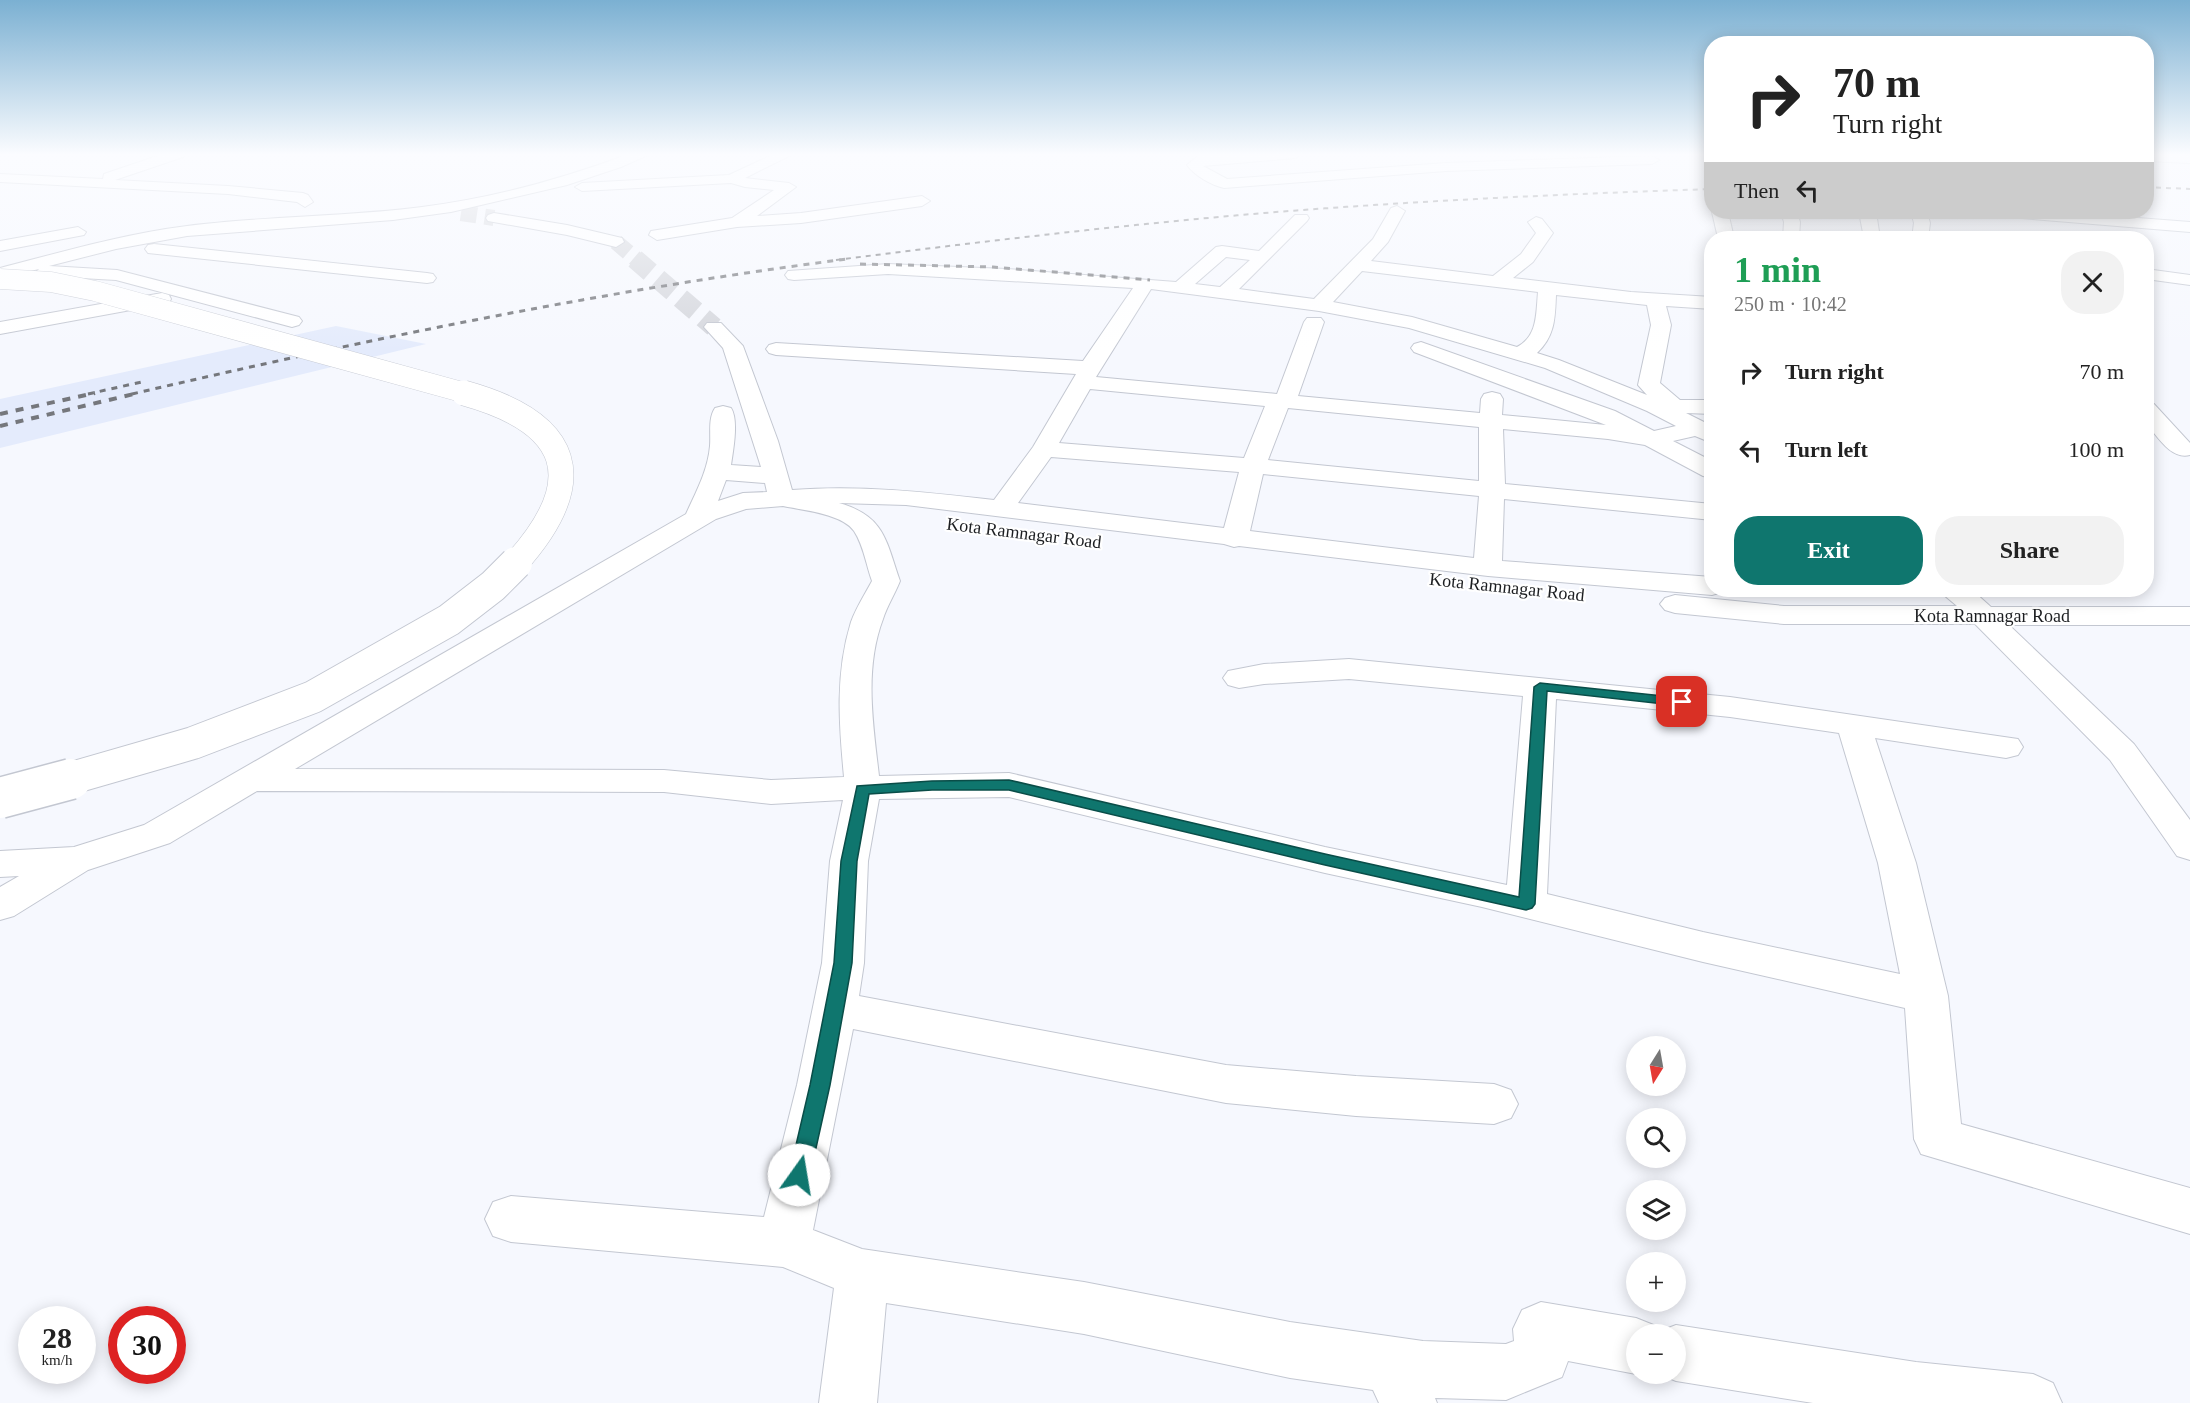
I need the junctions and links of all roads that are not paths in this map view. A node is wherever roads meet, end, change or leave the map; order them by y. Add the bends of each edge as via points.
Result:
1 (314, 219) edge
2 (503, 219) tunnel mouth
3 (741, 219) edge
4 (777, 219) edge
5 (1301, 219) dead end
6 (1392, 219) edge
7 (2012, 219) edge
8 (2102, 219) edge
9 (737, 222) junction
10 (1536, 222) dead end
11 (2190, 227) edge
12 (94, 229) dead end
13 (2017, 231) dead end
14 (657, 235) dead end
15 (616, 242) tunnel mouth
16 (113, 244) junction
17 (0, 246) edge
18 (1263, 257) junction
19 (1356, 265) junction
20 (2, 275) edge
21 (794, 275) dead end
22 (2154, 275) edge
23 (1443, 276) junction
24 (427, 278) dead end
25 (2190, 279) edge
26 (1497, 282) junction
27 (1180, 288) junction
28 (1547, 288) junction
29 (1142, 289) junction
30 (1224, 293) junction
31 (191, 294) junction
32 (1655, 299) junction
33 (1704, 302) edge
34 (1317, 313) junction
35 (292, 321) dead end
36 (1412, 324) junction
37 (714, 327) tunnel mouth
38 (0, 328) edge
39 (1374, 336) dead end
40 (1396, 342) dead end
41 (776, 349) dead end
42 (1519, 355) junction
43 (1086, 375) junction
44 (1494, 375) junction
45 (1660, 399) junction
46 (1285, 401) junction
47 (1704, 406) edge
48 (723, 413) dead end
49 (1490, 421) junction
50 (2154, 421) edge
51 (1704, 433) edge
52 (1650, 439) junction
53 (1044, 449) junction
54 (2174, 452) edge
55 (1253, 466) junction
56 (1704, 467) edge
57 (717, 472) junction
58 (779, 488) junction
59 (1491, 490) junction
60 (830, 495) junction
61 (1000, 510) junction
62 (1704, 511) edge
63 (697, 520) junction
64 (1234, 539) junction
65 (1488, 568) junction
66 (1704, 585) edge
67 (2190, 596) edge
68 (1877, 597) edge
69 (2153, 597) edge
70 (2154, 597) edge
71 (1967, 602) edge
72 (2190, 616) edge
73 (1239, 678) dead end
74 (1540, 687) junction
75 (1854, 725) junction
76 (2006, 747) dead end
77 (2122, 752) junction
78 (250, 780) junction
79 (863, 789) junction
80 (0, 798) edge
81 (2190, 812) edge
82 (2190, 847) edge
83 (76, 860) junction
84 (0, 864) edge
85 (1526, 904) junction
86 (0, 906) edge
87 (1926, 996) junction
88 (834, 1008) junction
89 (1494, 1104) dead end
90 (2190, 1212) edge
91 (511, 1219) dead end
92 (784, 1243) junction
93 (862, 1274) junction
94 (1626, 1344) edge
95 (1686, 1355) edge
96 (1399, 1383) edge
97 (848, 1403) edge
98 (2033, 1403) edge

1 - 16 street via 184,231
2 - 15 street
3 - 9 street
4 - 9 street
5 - 18 street
6 - 19 street via 1380,242
7 - 13 street
8 - 11 street
9 - 14 street
10 - 26 street via 1545,233 1527,258
12 - 17 street
16 - 20 street
16 - 24 street
18 - 27 street via 1222,251
18 - 30 street
19 - 23 street
19 - 34 street
20 - 31 street via 48,271 117,275
20 - 80 street, bridge via 95,291 476,396 525,417 552,441 563,465 560,495 552,517 522,556 478,598 410,645 307,699 178,749
21 - 29 street via 888,269
22 - 25 street
23 - 26 street
23 - 36 street via 1425,313
26 - 28 street
27 - 29 street
27 - 30 street
28 - 32 street
28 - 42 street via 1544,331 1533,349
29 - 34 street
29 - 43 street
30 - 34 street
31 - 35 street
31 - 38 street
32 - 33 street
32 - 45 street via 1661,325
34 - 36 street
34 - 39 street
34 - 46 street
36 - 42 street
37 - 58 street via 732,346
40 - 44 street
41 - 43 street
42 - 45 street via 1617,391
43 - 46 street
43 - 53 street
44 - 49 street
44 - 52 street via 1607,416
45 - 47 street
45 - 51 street
46 - 49 street
46 - 55 street via 1276,406
48 - 57 street
49 - 52 street
49 - 59 street
50 - 54 street
51 - 52 street
52 - 56 street
53 - 55 street
53 - 61 street
55 - 59 street
55 - 64 street
57 - 58 street via 757,474
57 - 63 street
58 - 60 street
58 - 63 street
58 - 79 street via 861,521 886,581 867,620 856,666 855,717
59 - 62 street
59 - 65 street
60 - 61 street via 906,497
60 - 71 street, Kota Ramnagar Road via 893,517 1291,565 1784,615
61 - 64 street
63 - 78 street
64 - 65 street
65 - 66 street
67 - 70 street
68 - 71 street
69 - 71 street
71 - 72 street, Kota Ramnagar Road
71 - 77 street
73 - 74 street via 1349,669
74 - 75 street
74 - 85 street
75 - 76 street
75 - 87 street via 1897,863
77 - 81 street
77 - 82 street
78 - 79 street via 664,781 771,792
78 - 83 street via 157,834
79 - 85 street via 1009,785
79 - 88 street via 849,861 843,963
83 - 84 street
83 - 86 street
85 - 87 street
87 - 90 street via 1938,1140
88 - 89 street via 1227,1084
88 - 92 street
91 - 92 street
92 - 93 street
93 - 96 street via 1084,1308 1290,1350
93 - 97 street
94 - 96 street via 1541,1329 1542,1357 1506,1372 1423,1369
95 - 98 street via 1916,1391

